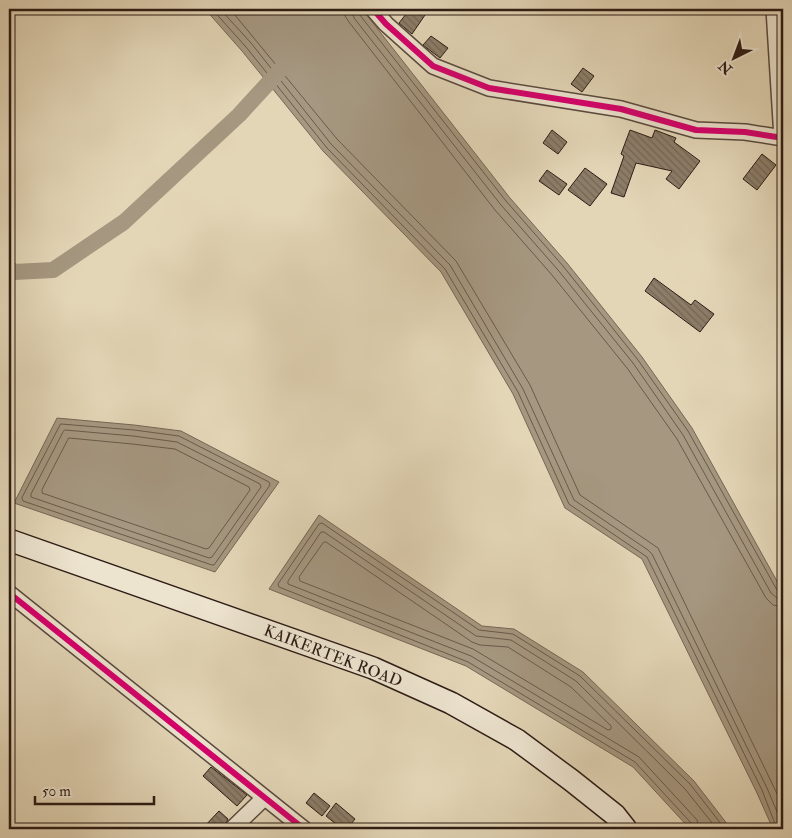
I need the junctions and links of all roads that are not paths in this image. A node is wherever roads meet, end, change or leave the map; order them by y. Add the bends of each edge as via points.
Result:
1 (373, 9) edge
2 (774, 9) edge
3 (782, 138) edge
4 (9, 540) edge
5 (9, 593) edge
6 (264, 798) junction
7 (232, 829) edge
8 (304, 829) edge
9 (626, 829) edge

1 - 3 street via 433,66 489,88 621,109 696,130 745,132
2 - 3 street
4 - 9 main road, KAIKERTEK ROAD via 373,668 451,703 517,740 571,780
5 - 6 street
6 - 7 street
6 - 8 street

